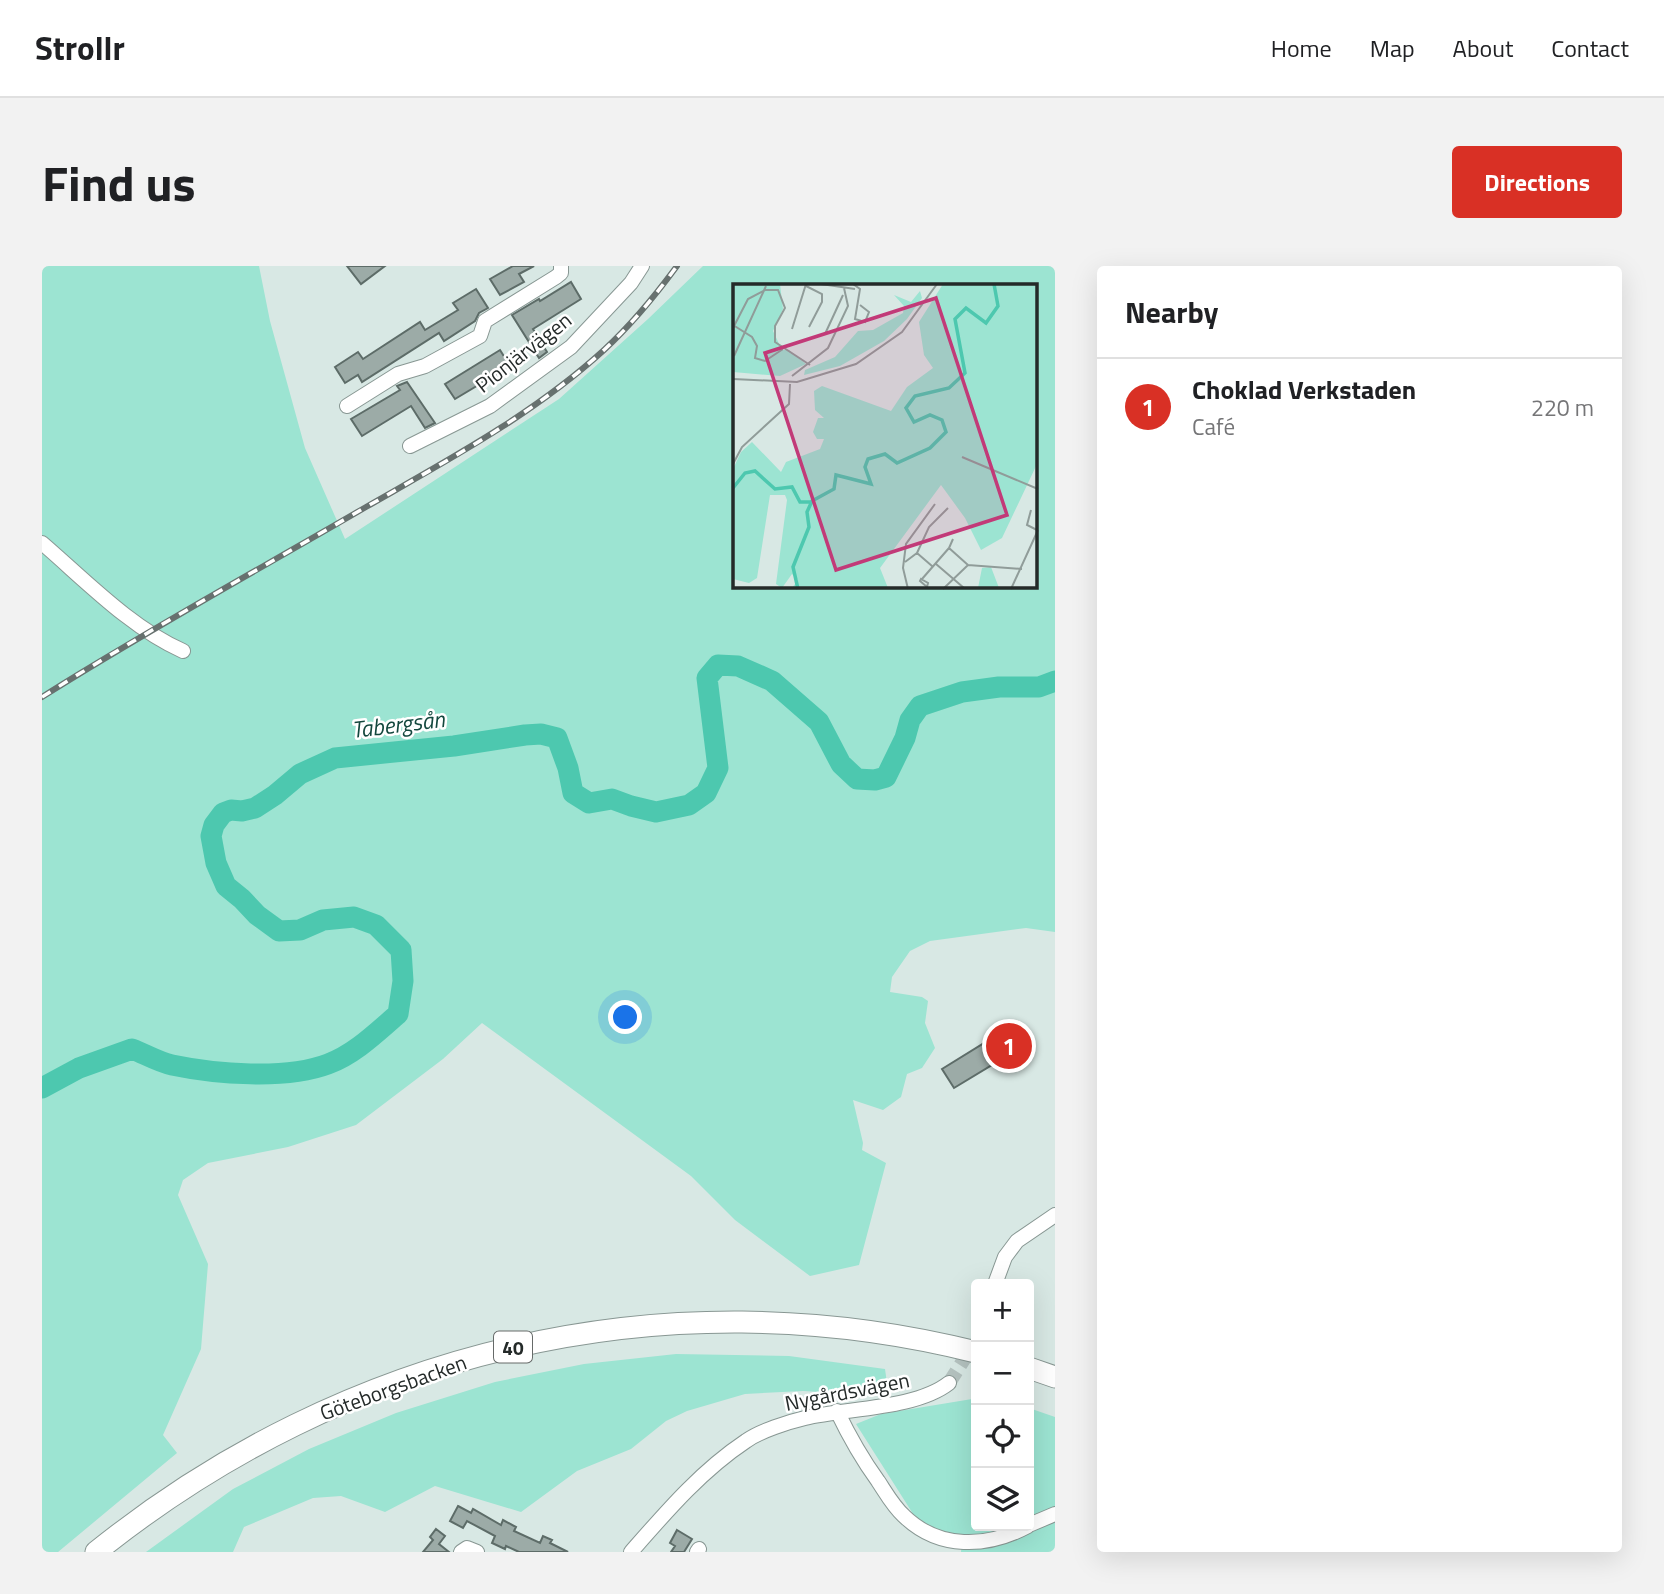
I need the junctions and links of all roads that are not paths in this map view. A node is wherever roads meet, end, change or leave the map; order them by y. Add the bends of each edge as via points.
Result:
1 (561, 266) edge
2 (642, 266) edge
3 (347, 406) dead end
4 (410, 446) dead end
5 (42, 543) edge
6 (183, 652) dead end
7 (1055, 1215) edge
8 (997, 1279) edge
9 (971, 1344) edge
10 (971, 1365) edge
11 (1034, 1370) edge
12 (1055, 1377) edge
13 (949, 1383) tunnel mouth
14 (1034, 1383) edge
15 (1055, 1390) edge
16 (837, 1411) junction
17 (1055, 1514) edge
18 (1034, 1523) edge
19 (1019, 1531) edge
20 (953, 1547) edge
21 (96, 1552) edge
22 (118, 1552) edge
23 (461, 1552) edge
24 (477, 1552) edge
25 (631, 1552) edge

1 - 3 street via 556,277 485,321 480,336 425,366 398,374
2 - 4 street, Pionjärvägen via 571,347 490,406
5 - 6 street via 161,642
7 - 8 street via 1017,1241
9 - 21 highway, Göteborgsbacken / 40 via 773,1323 638,1326 528,1343 436,1367 311,1417 182,1488
10 - 22 highway, Göteborgsbacken / 40 via 877,1345 718,1335 586,1346 523,1358 385,1399 290,1442 191,1499
11 - 12 highway
13 - 16 street, Nygårdsvägen via 928,1396
14 - 15 highway
16 - 20 street via 849,1438 896,1507 920,1529
16 - 25 street, Nygårdsvägen via 802,1418 747,1439 707,1470
17 - 18 street
19 - 20 street
23 - 24 street via 467,1548

